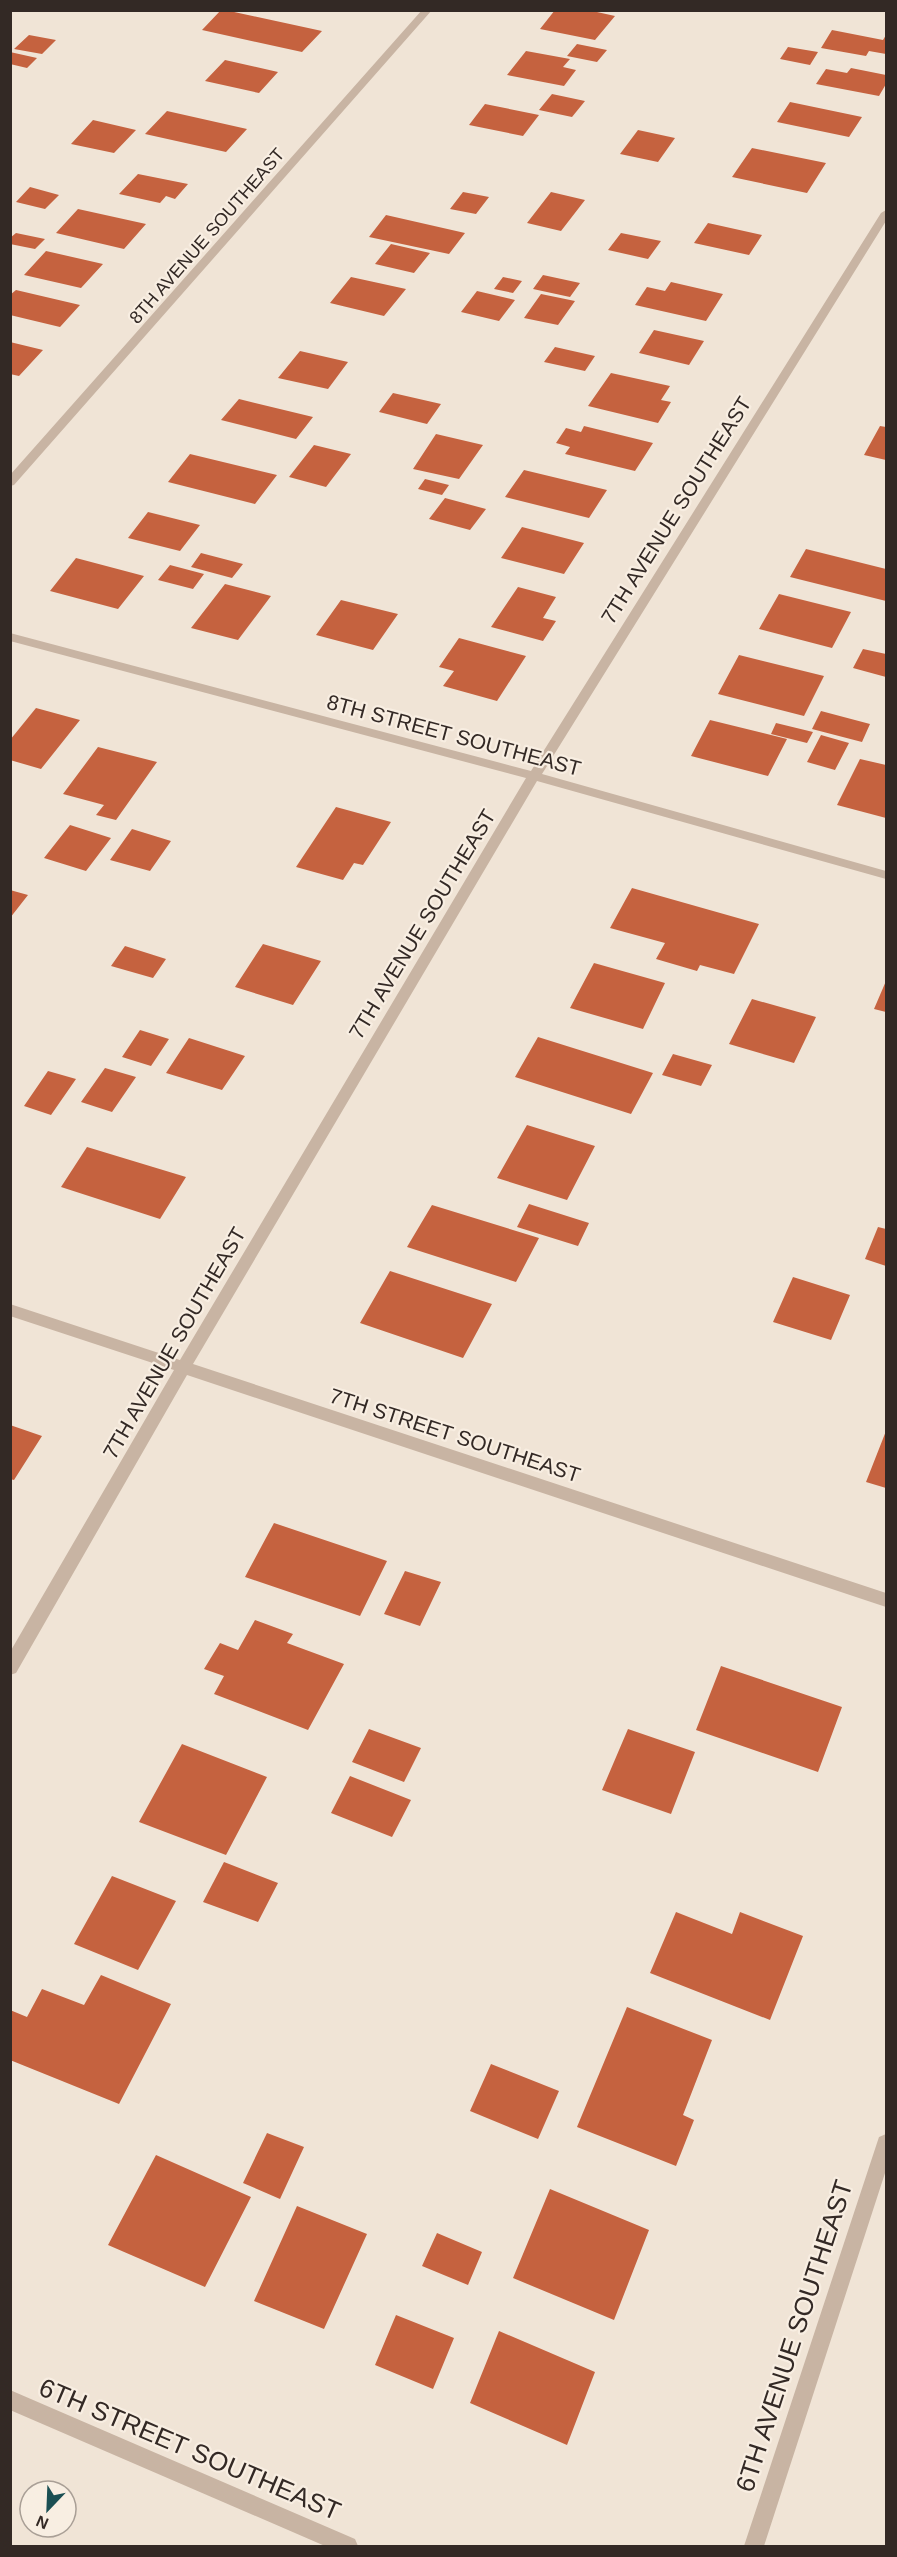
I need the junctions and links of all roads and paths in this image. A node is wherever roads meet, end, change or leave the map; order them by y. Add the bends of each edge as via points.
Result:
1 (428, 10) edge
2 (886, 213) edge
3 (10, 483) edge
4 (10, 637) edge
5 (534, 776) junction
6 (886, 875) edge
7 (10, 1310) edge
8 (183, 1368) junction
9 (886, 1600) edge
10 (10, 1668) edge
11 (886, 2143) edge
12 (10, 2400) edge
13 (348, 2547) edge
14 (754, 2547) edge

1 - 3 street, 8TH AVENUE SOUTHEAST
2 - 5 street, 7TH AVENUE SOUTHEAST
4 - 5 street, 8TH STREET SOUTHEAST
5 - 6 street, 8TH STREET SOUTHEAST
5 - 8 street, 7TH AVENUE SOUTHEAST
7 - 8 street, 7TH STREET SOUTHEAST
8 - 9 street, 7TH STREET SOUTHEAST
8 - 10 street, 7TH AVENUE SOUTHEAST
11 - 14 street, 6TH AVENUE SOUTHEAST
12 - 13 street, 6TH STREET SOUTHEAST

